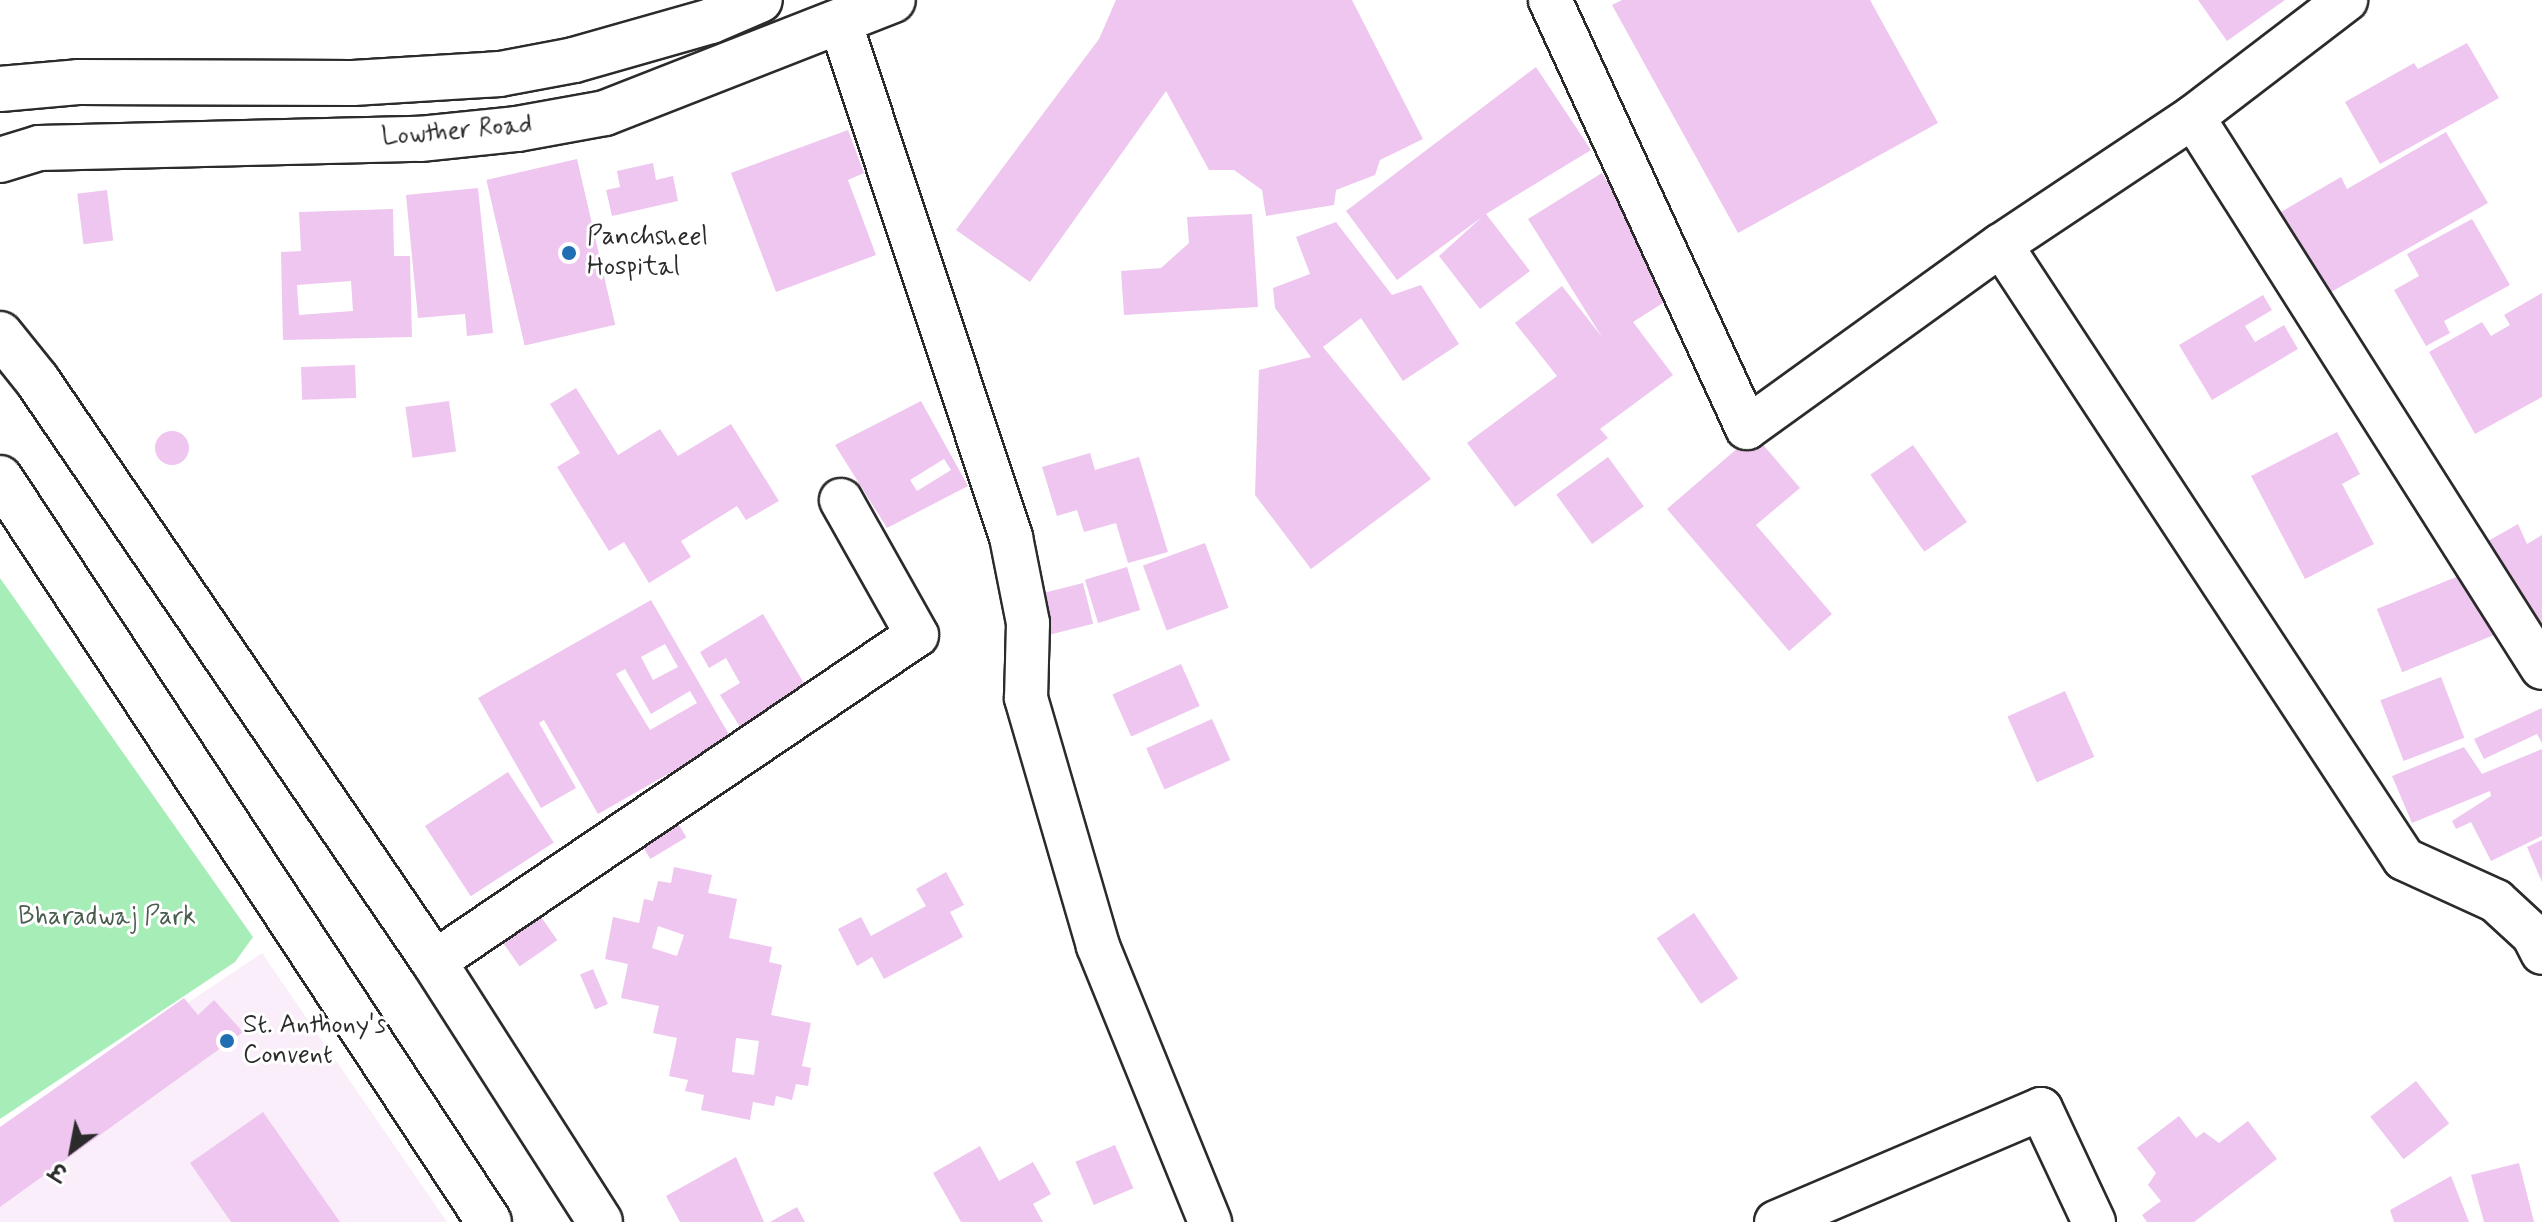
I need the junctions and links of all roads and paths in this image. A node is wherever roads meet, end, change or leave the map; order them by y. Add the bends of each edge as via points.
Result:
1 (760, 0) edge
2 (893, 0) edge
3 (1550, 0) edge
4 (2346, 0) edge
5 (706, 10) edge
6 (840, 22) junction
7 (0, 89) edge
8 (2193, 117) junction
9 (0, 160) edge
10 (2001, 245) junction
11 (0, 334) edge
12 (0, 478) edge
13 (841, 500) dead end
14 (2542, 668) edge
15 (2542, 953) edge
16 (434, 962) junction
17 (489, 1222) edge
18 (600, 1222) edge
19 (1210, 1222) edge
20 (1776, 1222) edge
21 (2094, 1222) edge

1 - 5 street, Lowther Road
2 - 6 street, Lowther Road
3 - 10 street via 1747,428
4 - 8 street
5 - 7 street, Lowther Road via 574,60 500,74 353,83 78,82
6 - 9 street, Lowther Road via 605,113 517,129 420,139 39,148
6 - 19 street via 1011,537 1028,623 1026,698 1098,946
8 - 10 street
8 - 14 street
10 - 15 street via 2404,859 2496,901 2533,935
11 - 16 street via 37,380
12 - 17 street
13 - 16 street via 917,635
16 - 18 street
20 - 21 street via 2041,1109

